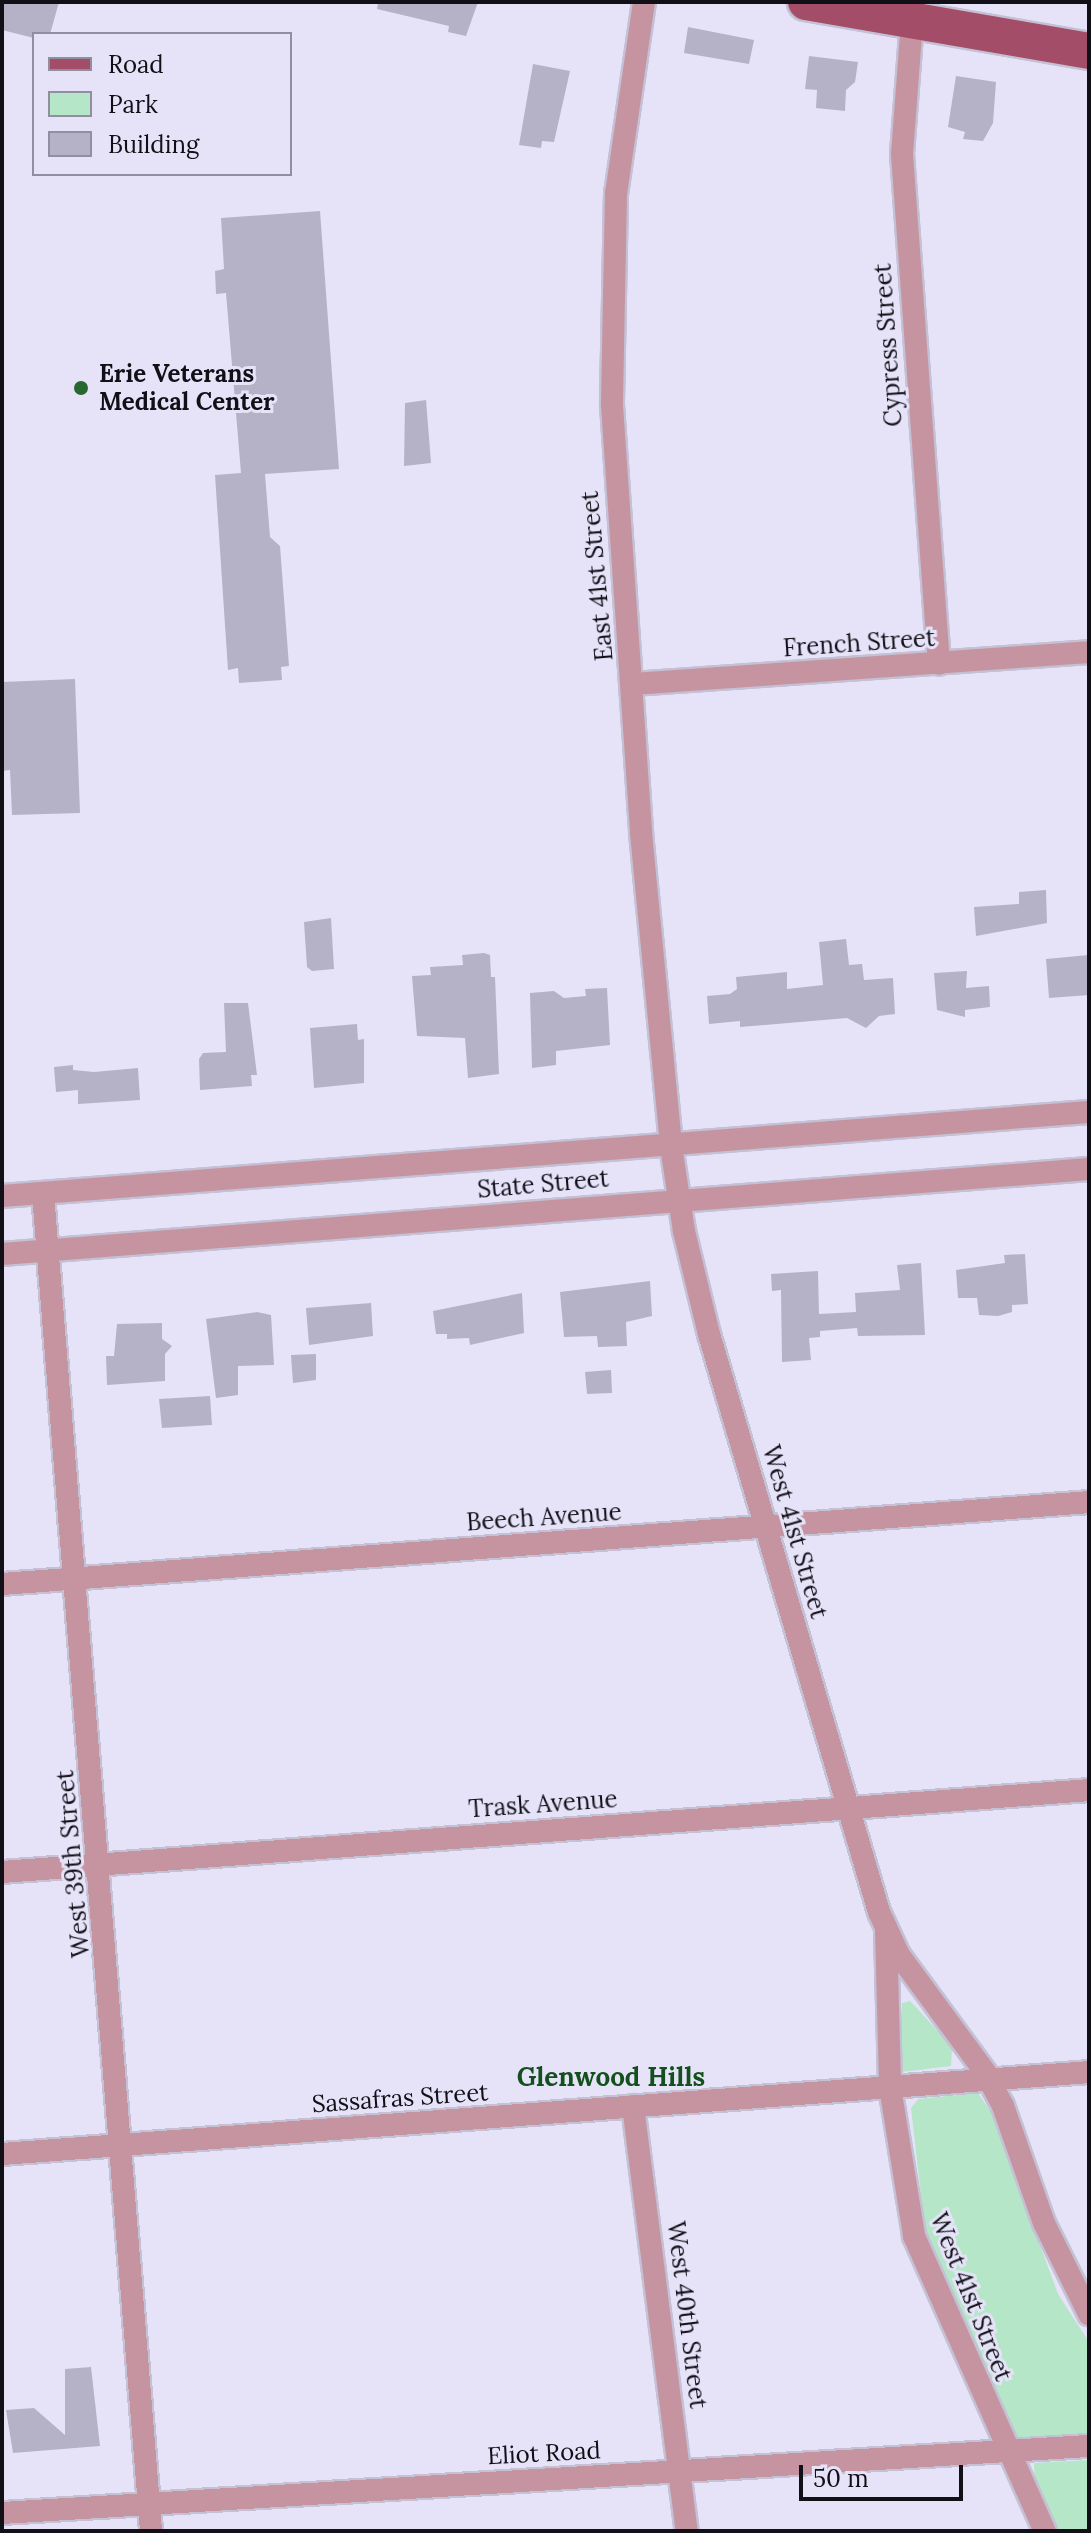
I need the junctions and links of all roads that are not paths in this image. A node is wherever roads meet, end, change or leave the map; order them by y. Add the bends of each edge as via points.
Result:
1 (644, 2) edge
2 (806, 2) edge
3 (912, 21) junction
4 (1089, 51) edge
5 (1089, 652) edge
6 (939, 664) junction
7 (633, 684) junction
8 (1089, 1112) edge
9 (671, 1146) junction
10 (1089, 1169) edge
11 (43, 1194) junction
12 (2, 1196) edge
13 (679, 1199) junction
14 (47, 1250) junction
15 (2, 1254) edge
16 (1089, 1502) edge
17 (766, 1526) junction
18 (77, 1578) junction
19 (2, 1584) edge
20 (1089, 1790) edge
21 (847, 1807) junction
22 (98, 1865) junction
23 (2, 1872) edge
24 (886, 1927) junction
25 (1089, 2072) edge
26 (988, 2079) junction
27 (890, 2087) junction
28 (633, 2106) junction
29 (122, 2145) junction
30 (2, 2154) edge
31 (1089, 2314) edge
32 (1089, 2446) edge
33 (1007, 2451) junction
34 (680, 2471) junction
35 (149, 2502) junction
36 (2, 2513) edge
37 (151, 2531) edge
38 (687, 2531) edge
39 (1045, 2531) edge

1 - 7 street, East 41st Street via 623,130 610,306 615,471
2 - 3 main road
3 - 4 main road
3 - 6 street, Cypress Street via 902,170
5 - 6 street, French Street
6 - 7 street, French Street
7 - 9 street, East 41st Street
8 - 9 street, State Street
9 - 11 street, State Street
9 - 13 street, West 41st Street
10 - 13 street, State Street
11 - 12 street, State Street
11 - 14 street, West 39th Street
13 - 14 street, State Street
13 - 17 street, West 41st Street via 709,1334
14 - 15 street, State Street
14 - 18 street, West 39th Street
16 - 17 street, Beech Avenue
17 - 18 street, Beech Avenue
17 - 21 street, West 41st Street
18 - 19 street, Beech Avenue
18 - 22 street, West 39th Street
20 - 21 street, Trask Avenue
21 - 22 street, Trask Avenue
21 - 24 street, West 41st Street
22 - 23 street, Trask Avenue
22 - 29 street, West 39th Street
24 - 26 street, West 41st Street via 899,1955
24 - 27 street, West 41st Street
25 - 26 street, Sassafras Street
26 - 27 street, Sassafras Street
26 - 31 street, West 41st Street via 1007,2114 1044,2223
27 - 28 street, Sassafras Street
27 - 33 street, West 41st Street via 914,2236
28 - 29 street, Sassafras Street
28 - 34 street, West 40th Street
29 - 30 street, Sassafras Street
29 - 35 street, West 39th Street
32 - 33 street, Eliot Road
33 - 34 street, Eliot Road
33 - 39 street, West 41st Street
34 - 35 street, Eliot Road
34 - 38 street, West 40th Street
35 - 36 street, Eliot Road
35 - 37 street, West 39th Street

